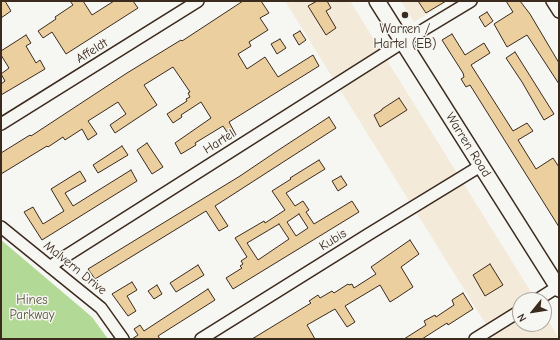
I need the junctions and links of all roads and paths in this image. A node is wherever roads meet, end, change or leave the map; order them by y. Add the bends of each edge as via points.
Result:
1 (198, 1) edge
2 (377, 1) edge
3 (471, 1) edge
4 (552, 1) edge
5 (559, 12) edge
6 (403, 42) junction
7 (1, 124) edge
8 (482, 166) junction
9 (1, 227) edge
10 (50, 267) junction
11 (559, 287) edge
12 (512, 315) edge
13 (123, 339) edge
14 (201, 339) edge
15 (474, 339) edge

1 - 7 street, Affeldt
2 - 6 main road, Warren Road
3 - 6 street, Hartel
4 - 5 street
6 - 8 main road, Warren Road
6 - 10 street, Hartel
8 - 11 main road, Warren Road
8 - 14 street, Kubis
9 - 10 street, Malvern Drive
10 - 13 street, Malvern Drive via 101,308
12 - 15 street

